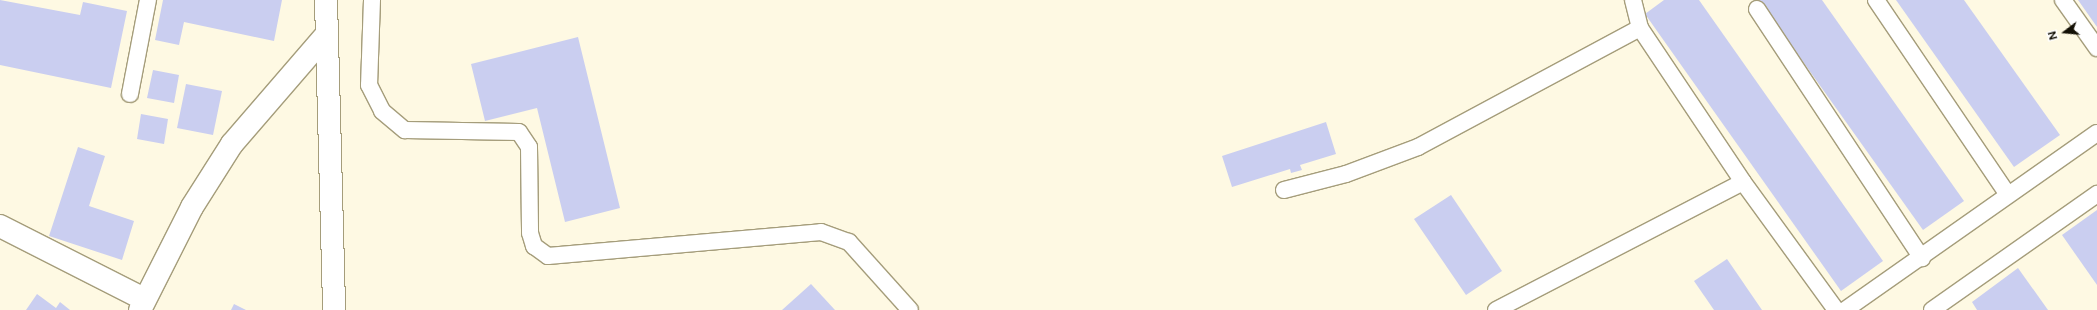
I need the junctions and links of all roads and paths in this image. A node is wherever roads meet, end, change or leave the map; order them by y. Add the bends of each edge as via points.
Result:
1 (148, 0) edge
2 (326, 0) edge
3 (372, 0) edge
4 (1632, 0) edge
5 (1876, 0) edge
6 (2063, 0) edge
7 (1757, 9) dead end
8 (1640, 28) junction
9 (326, 35) junction
10 (2097, 48) edge
11 (130, 94) dead end
12 (2097, 133) edge
13 (1743, 182) junction
14 (1284, 190) dead end
15 (2097, 194) edge
16 (2008, 195) junction
17 (0, 226) edge
18 (1922, 258) junction
19 (142, 305) edge
20 (334, 310) edge
21 (910, 310) edge
22 (1496, 310) edge
23 (1836, 310) edge
24 (1845, 310) edge
25 (1932, 310) edge

1 - 11 lane
2 - 9 street
3 - 21 lane via 368,85 382,111 405,130 519,132 529,148 530,233 534,246 548,256 821,232 849,242
4 - 8 lane
5 - 16 lane
6 - 10 lane
7 - 18 lane
8 - 13 lane
8 - 14 lane via 1418,147 1346,174
9 - 19 street via 232,144 192,207
9 - 20 street
12 - 16 lane
13 - 22 lane
13 - 23 lane
15 - 25 lane
16 - 18 lane
17 - 19 street
18 - 24 lane

